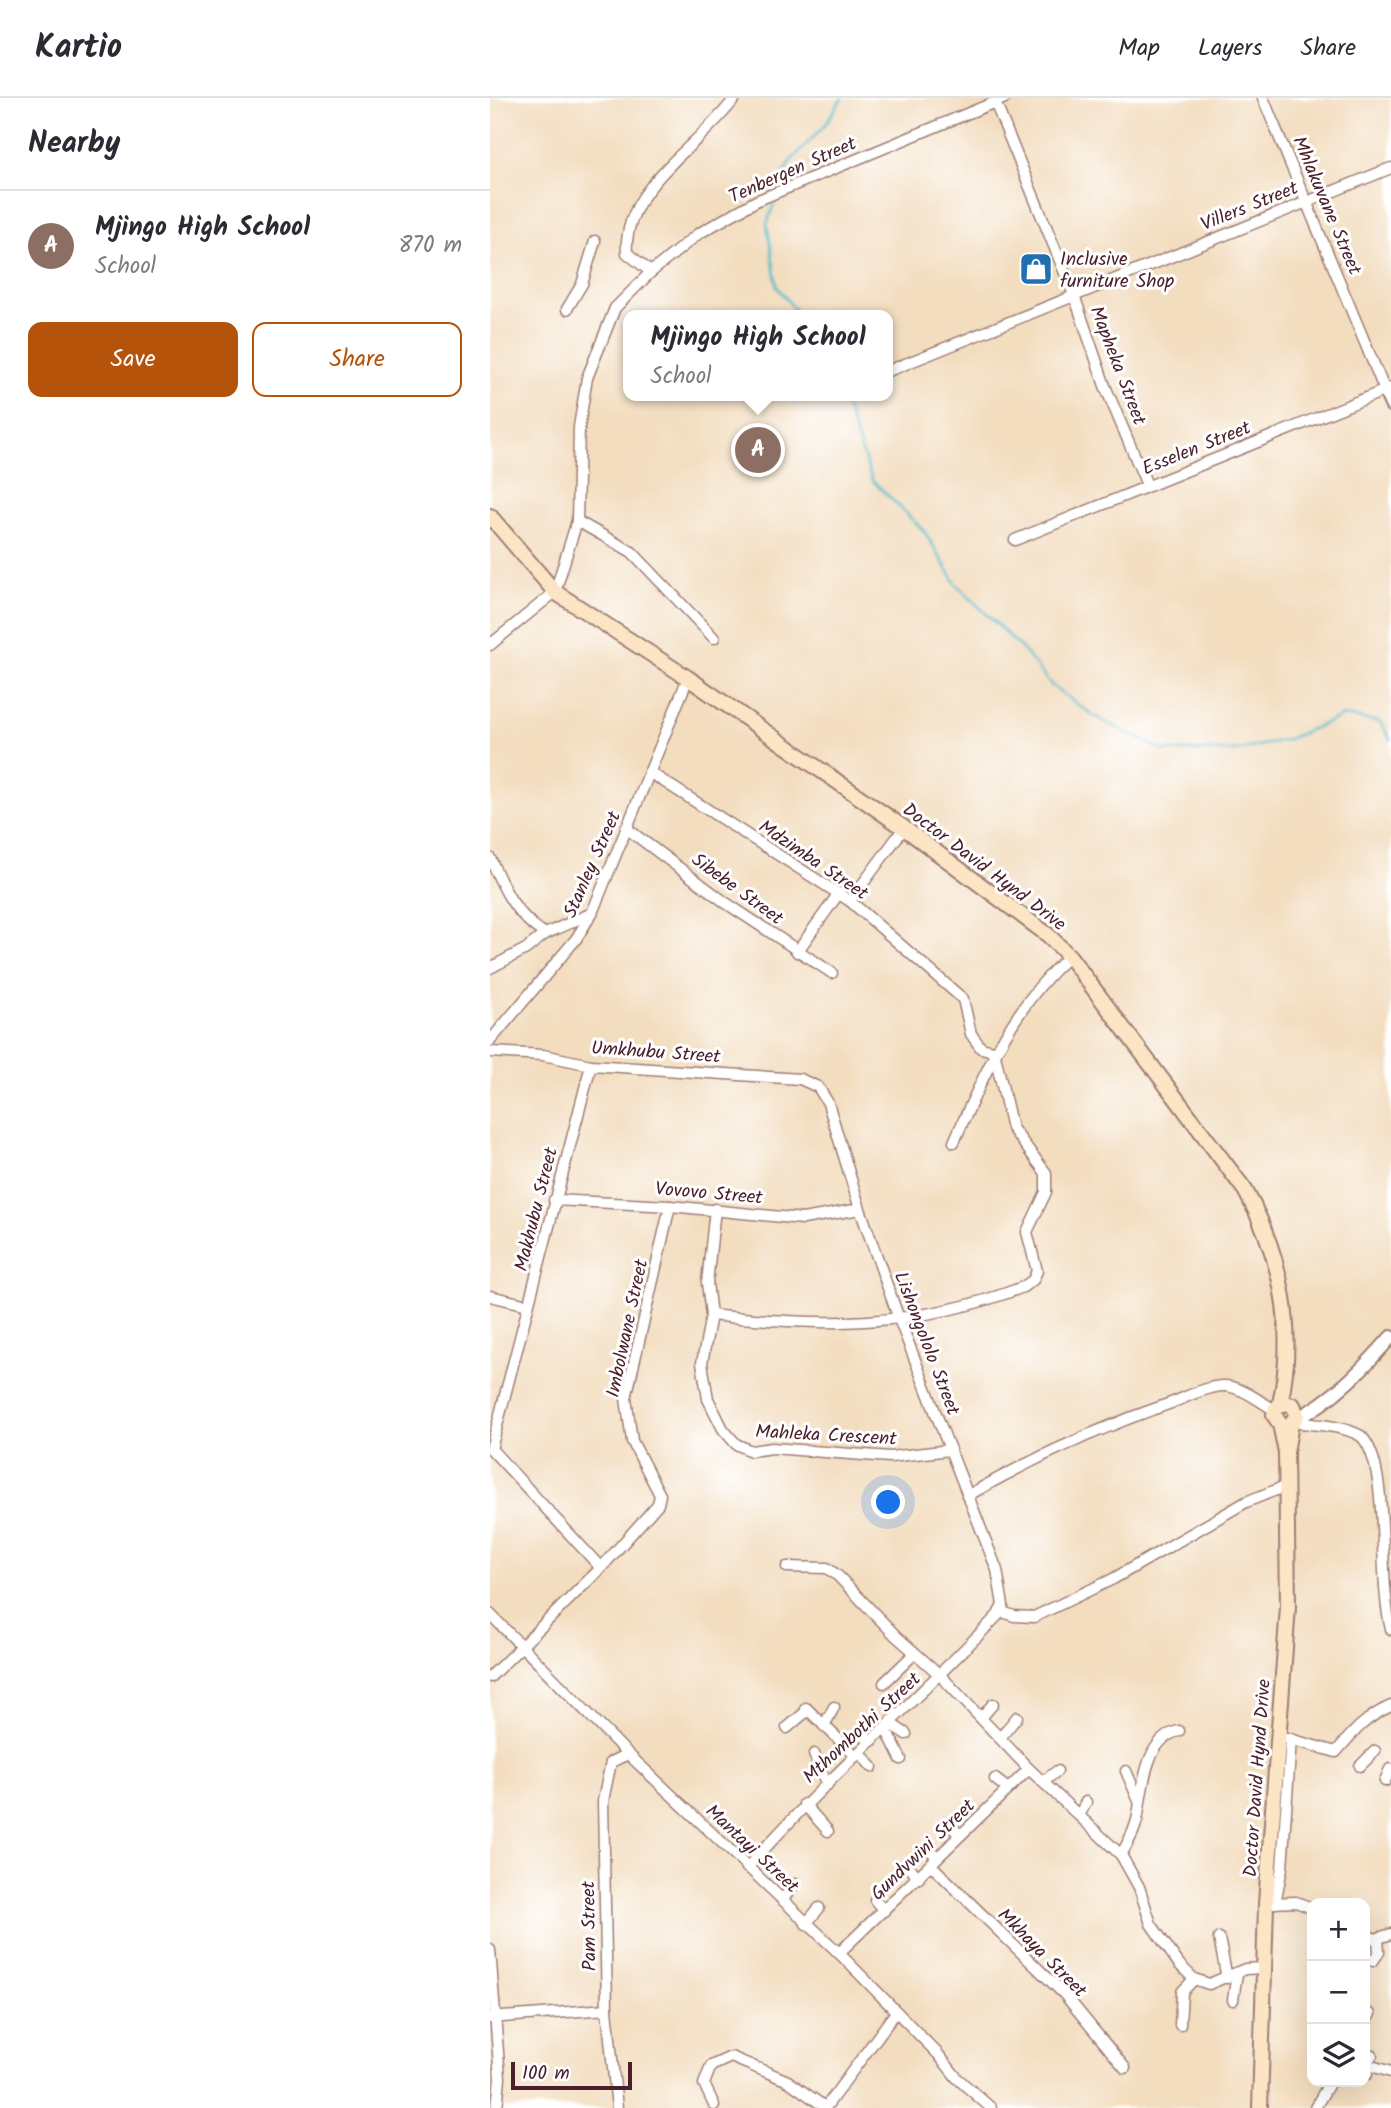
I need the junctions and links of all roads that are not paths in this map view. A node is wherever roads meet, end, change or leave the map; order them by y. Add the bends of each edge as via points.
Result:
1 (735, 98) edge
2 (1263, 98) edge
3 (1000, 100) edge
4 (1391, 168) edge
5 (1306, 201) junction
6 (595, 241) dead end
7 (651, 272) junction
8 (1074, 295) junction
9 (567, 309) dead end
10 (893, 369) edge
11 (1388, 390) edge
12 (1391, 405) edge
13 (1147, 485) junction
14 (490, 516) edge
15 (577, 521) junction
16 (1015, 540) dead end
17 (555, 592) junction
18 (714, 638) dead end
19 (490, 645) edge
20 (688, 678) junction
21 (649, 772) junction
22 (626, 828) junction
23 (904, 828) junction
24 (491, 862) edge
25 (839, 893) junction
26 (850, 901) junction
27 (592, 913) junction
28 (545, 934) junction
29 (797, 952) junction
30 (1069, 956) junction
31 (490, 968) edge
32 (831, 973) dead end
33 (490, 1041) edge
34 (490, 1052) edge
35 (994, 1052) junction
36 (591, 1065) junction
37 (818, 1087) joint
38 (954, 1142) dead end
39 (554, 1199) junction
40 (670, 1206) junction
41 (715, 1209) junction
42 (860, 1209) junction
43 (490, 1296) edge
44 (528, 1304) junction
45 (710, 1315) junction
46 (899, 1319) junction
47 (1391, 1337) edge
48 (1288, 1415) junction
49 (950, 1450) junction
50 (1286, 1486) junction
51 (967, 1496) junction
52 (787, 1567) dead end
53 (601, 1568) junction
54 (1000, 1611) junction
55 (490, 1614) edge
56 (1391, 1629) edge
57 (520, 1646) junction
58 (915, 1653) junction
59 (940, 1675) junction
60 (490, 1677) edge
61 (884, 1683) dead end
62 (993, 1704) dead end
63 (1391, 1706) edge
64 (834, 1707) dead end
65 (1017, 1717) dead end
66 (981, 1718) junction
67 (824, 1726) junction
68 (889, 1727) junction
69 (787, 1728) dead end
70 (1179, 1731) dead end
71 (860, 1734) dead end
72 (906, 1734) dead end
73 (1000, 1738) junction
74 (1285, 1738) junction
75 (873, 1740) junction
76 (1374, 1751) dead end
77 (628, 1754) junction
78 (814, 1754) dead end
79 (858, 1754) junction
80 (901, 1759) dead end
81 (1360, 1766) dead end
82 (872, 1767) dead end
83 (1029, 1769) junction
84 (1390, 1769) edge
85 (1058, 1771) dead end
86 (1126, 1771) dead end
87 (995, 1779) dead end
88 (1385, 1781) dead end
89 (1043, 1782) junction
90 (827, 1785) junction
91 (1008, 1789) junction
92 (1139, 1801) junction
93 (1086, 1802) dead end
94 (804, 1804) junction
95 (1080, 1814) junction
96 (951, 1826) dead end
97 (828, 1831) dead end
98 (960, 1835) junction
99 (1121, 1855) junction
100 (933, 1857) junction
101 (747, 1868) junction
102 (911, 1869) dead end
103 (919, 1878) junction
104 (795, 1884) dead end
105 (782, 1900) junction
106 (875, 1900) dead end
107 (1270, 1903) junction
108 (1307, 1906) edge
109 (819, 1908) dead end
110 (884, 1910) junction
111 (806, 1924) junction
112 (1391, 1934) edge
113 (1370, 1936) edge
114 (1219, 1938) dead end
115 (1378, 1939) junction
116 (490, 1950) edge
117 (839, 1953) junction
118 (1373, 1961) dead end
119 (1262, 1968) junction
120 (1232, 1976) junction
121 (1194, 1979) junction
122 (1233, 2000) dead end
123 (607, 2009) junction
124 (896, 2012) junction
125 (493, 2018) edge
126 (1180, 2025) dead end
127 (1370, 2065) edge
128 (1125, 2068) dead end
129 (1391, 2072) edge
130 (1327, 2087) edge
131 (1313, 2090) dead end
132 (1324, 2093) junction
133 (714, 2105) dead end
134 (825, 2107) edge
135 (1313, 2107) edge
136 (497, 2108) edge
137 (617, 2108) edge
138 (991, 2108) edge
139 (1260, 2108) edge

1 - 7 street via 636,209 626,237 627,253
2 - 5 street, Mhlakuvane Street
3 - 7 street, Tenbergen Street via 755,201 698,234
3 - 8 street, Mapheka Street
4 - 5 street, Villers Street
5 - 8 street, Villers Street
5 - 11 street, Mhlakuvane Street
6 - 9 street via 582,284
7 - 15 street, Tenbergen Street via 615,308 587,378 579,427
8 - 10 street, Villers Street
8 - 13 street, Mapheka Street via 1105,386
11 - 12 street, Mhlakuvane Street
11 - 13 street, Esselen Street
13 - 16 street, Esselen Street
14 - 17 main road, Doctor David Hynd Drive
15 - 17 street, Tenbergen Street
15 - 18 street via 632,552
17 - 19 street
17 - 20 main road, Doctor David Hynd Drive
20 - 21 street, Stanley Street
20 - 23 main road, Doctor David Hynd Drive
21 - 22 street, Stanley Street
21 - 25 street, Mdzimba Street
22 - 27 street, Stanley Street
22 - 29 street, Sibebe Street
23 - 26 street
23 - 30 main road, Doctor David Hynd Drive via 1048,934
24 - 28 street via 511,904
25 - 26 street, Mdzimba Street
25 - 29 street
26 - 35 street, Mdzimba Street via 963,999 971,1034 981,1048
27 - 28 street
27 - 33 street, Stanley Street via 576,940
28 - 31 street
29 - 32 street, Sibebe Street
30 - 35 street via 1050,973
30 - 48 main road, Doctor David Hynd Drive via 1245,1190 1263,1222 1286,1304
34 - 36 street, Umkhubu Street via 543,1055
35 - 38 street
35 - 46 street via 1012,1128 1045,1173 1046,1192 1027,1233 1037,1271 1033,1280 1006,1294
36 - 37 street, Umkhubu Street via 800,1079
36 - 39 street, Makhubu Street
37 - 42 street, Lishongololo Street via 828,1103
39 - 40 street, Vovovo Street
39 - 44 street, Makhubu Street
40 - 41 street, Vovovo Street
40 - 53 street, Imbolwane Street via 626,1398 632,1441 660,1495 649,1518
41 - 42 street, Vovovo Street via 803,1219
41 - 45 street, Mahleka Crescent via 707,1283
42 - 46 street, Lishongololo Street
43 - 44 street
44 - 53 street, Makhubu Street via 491,1449
45 - 46 street via 825,1324
45 - 49 street, Mahleka Crescent via 702,1363 708,1399 736,1444 751,1451 772,1448 890,1457
46 - 49 street, Lishongololo Street
47 - 48 street via 1322,1406
48 - 50 main road, Doctor David Hynd Drive
48 - 51 street via 1237,1389 1208,1389 1135,1415
48 - 56 street via 1360,1435 1381,1454 1389,1497 1385,1586
49 - 51 street, Lishongololo Street
50 - 54 street via 1246,1502 1034,1617
50 - 74 main road, Doctor David Hynd Drive
51 - 54 street, Lishongololo Street via 997,1570
52 - 58 street via 827,1569 838,1576
53 - 57 street, Imbolwane Street
54 - 59 street, Mthombothi Street
55 - 57 street, Mantayi Street
57 - 60 street, Imbolwane Street
57 - 77 street, Mantayi Street
58 - 59 street
58 - 61 street
59 - 66 street
59 - 68 street, Mthombothi Street
62 - 66 street
63 - 74 street via 1358,1725 1336,1752
64 - 67 street
65 - 73 street
66 - 73 street
67 - 69 street via 807,1709
67 - 79 street
68 - 72 street
68 - 75 street, Mthombothi Street
68 - 80 street
70 - 92 street via 1170,1733 1149,1759
71 - 75 street
73 - 83 street
74 - 107 main road, Doctor David Hynd Drive
75 - 79 street, Mthombothi Street
76 - 81 street
77 - 101 street, Mantayi Street
77 - 123 street, Pam Street via 611,1762 603,1801
78 - 90 street
79 - 82 street
79 - 90 street, Mthombothi Street
83 - 89 street
83 - 91 street, Gundvwini Street
84 - 88 street
85 - 89 street
86 - 92 street
87 - 91 street
89 - 95 street
90 - 94 street, Mthombothi Street
91 - 98 street, Gundvwini Street via 977,1812
92 - 99 street via 1138,1816
93 - 95 street
94 - 97 street
94 - 101 street, Mthombothi Street
95 - 99 street
96 - 98 street
98 - 100 street, Gundvwini Street
99 - 121 street via 1139,1887 1151,1924
100 - 103 street, Gundvwini Street
100 - 128 street, Mkhaya Street via 1065,1995
101 - 105 street, Mantayi Street
102 - 103 street
103 - 110 street, Gundvwini Street
104 - 105 street
105 - 111 street, Mantayi Street
106 - 110 street
107 - 108 street
107 - 119 main road, Doctor David Hynd Drive
109 - 111 street
110 - 117 street, Gundvwini Street
111 - 117 street, Mantayi Street
112 - 115 street
113 - 115 street
114 - 120 street
115 - 118 street
116 - 125 street
117 - 124 street, Mantayi Street
119 - 120 street
119 - 139 main road, Doctor David Hynd Drive
120 - 121 street via 1209,1984
120 - 122 street
121 - 126 street via 1182,1992
123 - 125 street
123 - 137 street, Pam Street
124 - 134 street
124 - 138 street, Mantayi Street
125 - 136 street via 500,2078
127 - 129 street
130 - 132 street
131 - 132 street
132 - 135 street
133 - 134 street via 704,2084 711,2066 731,2057 788,2081

